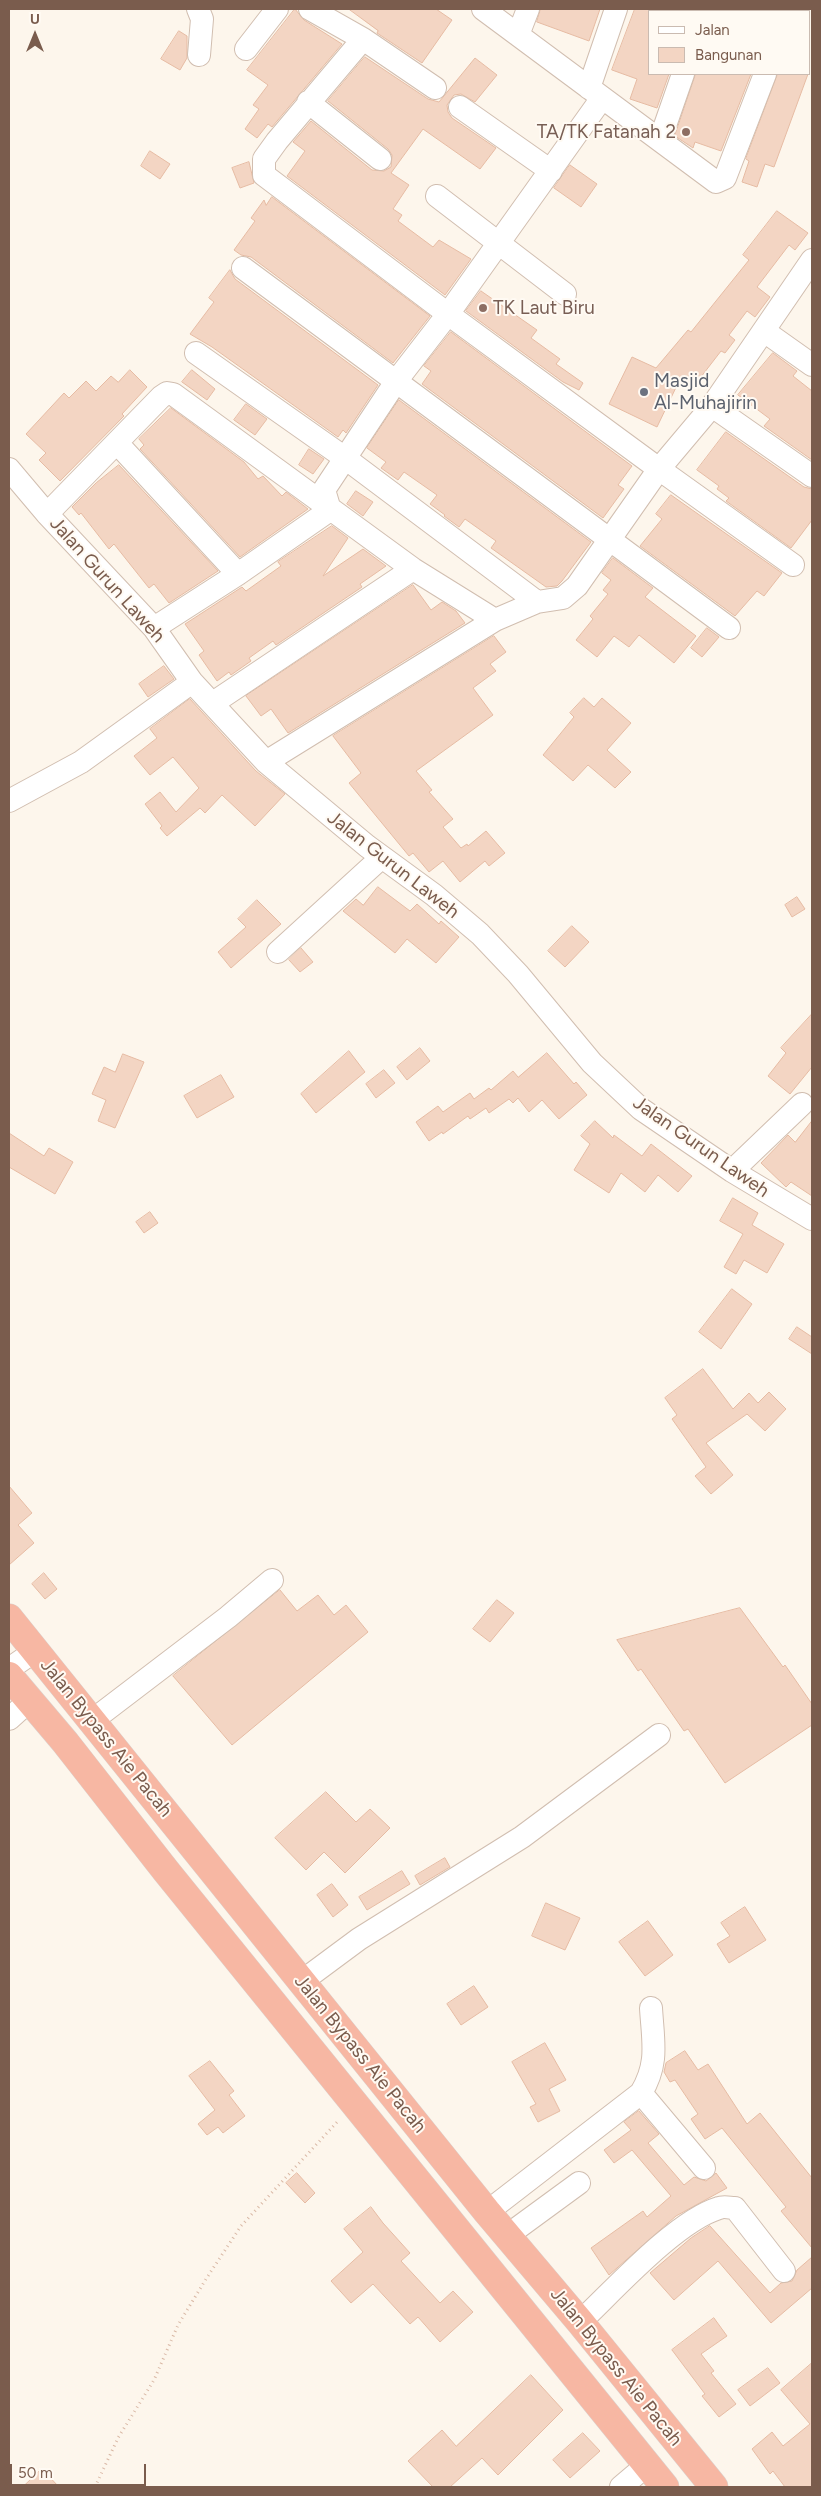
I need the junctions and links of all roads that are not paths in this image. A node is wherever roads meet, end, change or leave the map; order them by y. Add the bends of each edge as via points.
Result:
1 (198, 9) edge
2 (277, 9) edge
3 (310, 9) edge
4 (483, 9) edge
5 (528, 9) edge
6 (616, 9) edge
7 (518, 35) junction
8 (363, 39) junction
9 (246, 49) dead end
10 (199, 56) dead end
11 (683, 75) edge
12 (765, 75) edge
13 (435, 88) dead end
14 (595, 93) junction
15 (308, 102) junction
16 (460, 107) dead end
17 (660, 140) junction
18 (380, 159) dead end
19 (550, 171) junction
20 (437, 196) dead end
21 (498, 244) junction
22 (812, 260) edge
23 (243, 268) dead end
24 (564, 294) dead end
25 (448, 314) junction
26 (764, 331) junction
27 (196, 353) dead end
28 (812, 365) edge
29 (397, 380) junction
30 (712, 406) junction
31 (117, 443) junction
32 (346, 458) junction
33 (9, 469) edge
34 (659, 469) junction
35 (812, 476) edge
36 (330, 510) junction
37 (47, 514) junction
38 (608, 540) junction
39 (793, 565) dead end
40 (413, 569) junction
41 (238, 574) junction
42 (537, 602) junction
43 (495, 620) junction
44 (154, 628) junction
45 (729, 628) dead end
46 (192, 682) junction
47 (212, 703) junction
48 (266, 762) junction
49 (9, 801) edge
50 (382, 857) junction
51 (278, 952) dead end
52 (802, 1104) dead end
53 (732, 1171) junction
54 (812, 1219) edge
55 (272, 1580) dead end
56 (9, 1618) edge
57 (35, 1651) junction
58 (9, 1669) edge
59 (9, 1676) edge
60 (29, 1701) junction
61 (9, 1719) edge
62 (93, 1720) junction
63 (659, 1735) dead end
64 (301, 1982) junction
65 (651, 2008) dead end
66 (641, 2093) junction
67 (704, 2168) dead end
68 (579, 2183) dead end
69 (487, 2212) junction
70 (508, 2235) junction
71 (784, 2271) dead end
72 (580, 2322) junction
73 (647, 2465) junction
74 (621, 2487) edge
75 (665, 2487) edge
76 (714, 2487) edge

1 - 10 street via 202,20
2 - 9 street
3 - 8 street
4 - 7 street
5 - 7 street
6 - 14 street
7 - 14 street
8 - 13 street
8 - 15 street
11 - 17 street
12 - 17 street via 725,178 716,182
14 - 17 street
14 - 19 street
15 - 18 street
15 - 25 street via 264,159 264,174
16 - 19 street
19 - 21 street
20 - 21 street
21 - 24 street
21 - 25 street
22 - 26 street
23 - 29 street
25 - 29 street
25 - 34 street
26 - 28 street
26 - 30 street
27 - 32 street
29 - 32 street
29 - 38 street
30 - 34 street
30 - 35 street
31 - 36 street via 161,397 173,394
31 - 37 street
31 - 41 street
32 - 36 street via 324,490
32 - 42 street
33 - 37 street, Jalan Gurun Laweh
34 - 38 street
34 - 39 street
36 - 40 street
36 - 41 street
37 - 44 street, Jalan Gurun Laweh
38 - 42 street via 577,586 563,598
38 - 45 street
40 - 43 street
40 - 47 street
41 - 44 street
42 - 43 street
43 - 48 street
44 - 46 street, Jalan Gurun Laweh
46 - 47 street, Jalan Gurun Laweh
46 - 49 street via 81,762
47 - 48 street, Jalan Gurun Laweh
48 - 50 street, Jalan Gurun Laweh
50 - 51 street
50 - 53 street, Jalan Gurun Laweh via 434,894 480,934 592,1063 641,1108
52 - 53 street
53 - 54 street, Jalan Gurun Laweh
55 - 62 street
56 - 57 highway, Jalan Bypass Aie Pacah
57 - 58 street
57 - 62 highway, Jalan Bypass Aie Pacah
59 - 60 highway
60 - 61 street
60 - 73 highway
62 - 64 highway, Jalan Bypass Aie Pacah
63 - 64 street via 522,1837 358,1940
64 - 69 highway, Jalan Bypass Aie Pacah
65 - 66 street via 654,2063
66 - 67 street
66 - 69 street
68 - 70 street
69 - 70 highway, Jalan Bypass Aie Pacah
70 - 72 highway, Jalan Bypass Aie Pacah
71 - 72 street via 735,2208 722,2207 688,2224 667,2240
72 - 76 highway, Jalan Bypass Aie Pacah
73 - 74 street
73 - 75 highway

